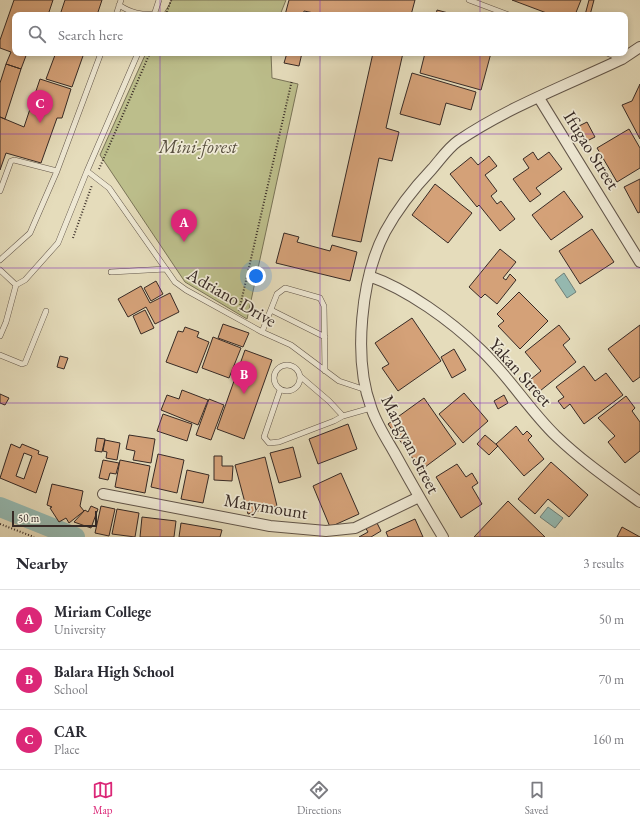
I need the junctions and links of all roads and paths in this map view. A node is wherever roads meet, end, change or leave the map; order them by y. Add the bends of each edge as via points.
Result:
1 (159, 0) edge
2 (171, 0) edge
3 (469, 0) edge
4 (120, 3) edge
5 (133, 12) edge
6 (155, 12) edge
7 (167, 12) edge
8 (501, 12) edge
9 (640, 47) edge
10 (628, 55) edge
11 (100, 56) edge
12 (137, 56) edge
13 (149, 56) edge
14 (614, 56) edge
15 (626, 56) edge
16 (622, 59) junction
17 (292, 80) dead end
18 (539, 98) junction
19 (57, 171) junction
20 (87, 171) junction
21 (95, 177) junction
22 (0, 191) edge
23 (73, 238) dead end
24 (0, 260) edge
25 (640, 262) edge
26 (166, 269) junction
27 (0, 270) edge
28 (111, 272) dead end
29 (369, 276) junction
30 (16, 285) junction
31 (271, 310) junction
32 (46, 311) dead end
33 (237, 318) junction
34 (262, 332) junction
35 (0, 336) edge
36 (325, 337) junction
37 (0, 356) edge
38 (325, 370) junction
39 (301, 377) junction
40 (280, 390) junction
41 (366, 390) junction
42 (371, 408) junction
43 (343, 416) junction
44 (103, 494) dead end
45 (419, 497) junction
46 (640, 502) edge
47 (0, 524) edge
48 (34, 537) edge
49 (443, 537) edge

1 - 6 lane
2 - 7 path
3 - 8 lane
4 - 5 lane
9 - 10 street, Mangyan Street
11 - 19 lane
12 - 20 lane
13 - 21 path
14 - 16 lane
15 - 16 street, Mangyan Street
16 - 18 street, Mangyan Street
17 - 33 path
18 - 25 street, Ifugao Street
18 - 29 street, Mangyan Street via 501,115 457,142 407,196 385,232
19 - 22 lane via 14,160
19 - 24 lane via 30,233
20 - 21 lane, Adriano Drive
20 - 30 lane via 58,243 25,280
21 - 23 path
21 - 26 lane, Adriano Drive via 109,188
26 - 28 lane
26 - 33 lane, Adriano Drive via 174,282
27 - 30 lane
29 - 41 street, Mangyan Street via 361,332 361,363
29 - 46 street, Yakan Street via 381,280 435,313 481,349 555,435 581,459
30 - 35 lane
31 - 34 lane
31 - 36 lane
31 - 36 lane via 277,294 285,288 320,298 324,306
32 - 37 lane via 25,363
33 - 34 lane, Adriano Drive
34 - 38 lane, Adriano Drive via 291,346
36 - 38 lane
38 - 41 lane, Adriano Drive via 339,380
39 - 40 lane via 296,389 288,392
39 - 40 lane via 293,366 280,367 274,374 274,383
39 - 43 lane
40 - 43 lane via 264,437 269,443 279,442
41 - 42 street, Mangyan Street
42 - 43 lane
42 - 45 street, Mangyan Street
44 - 45 street, Marymount via 270,526 326,531 355,528
45 - 49 street, Mangyan Street
47 - 48 path

